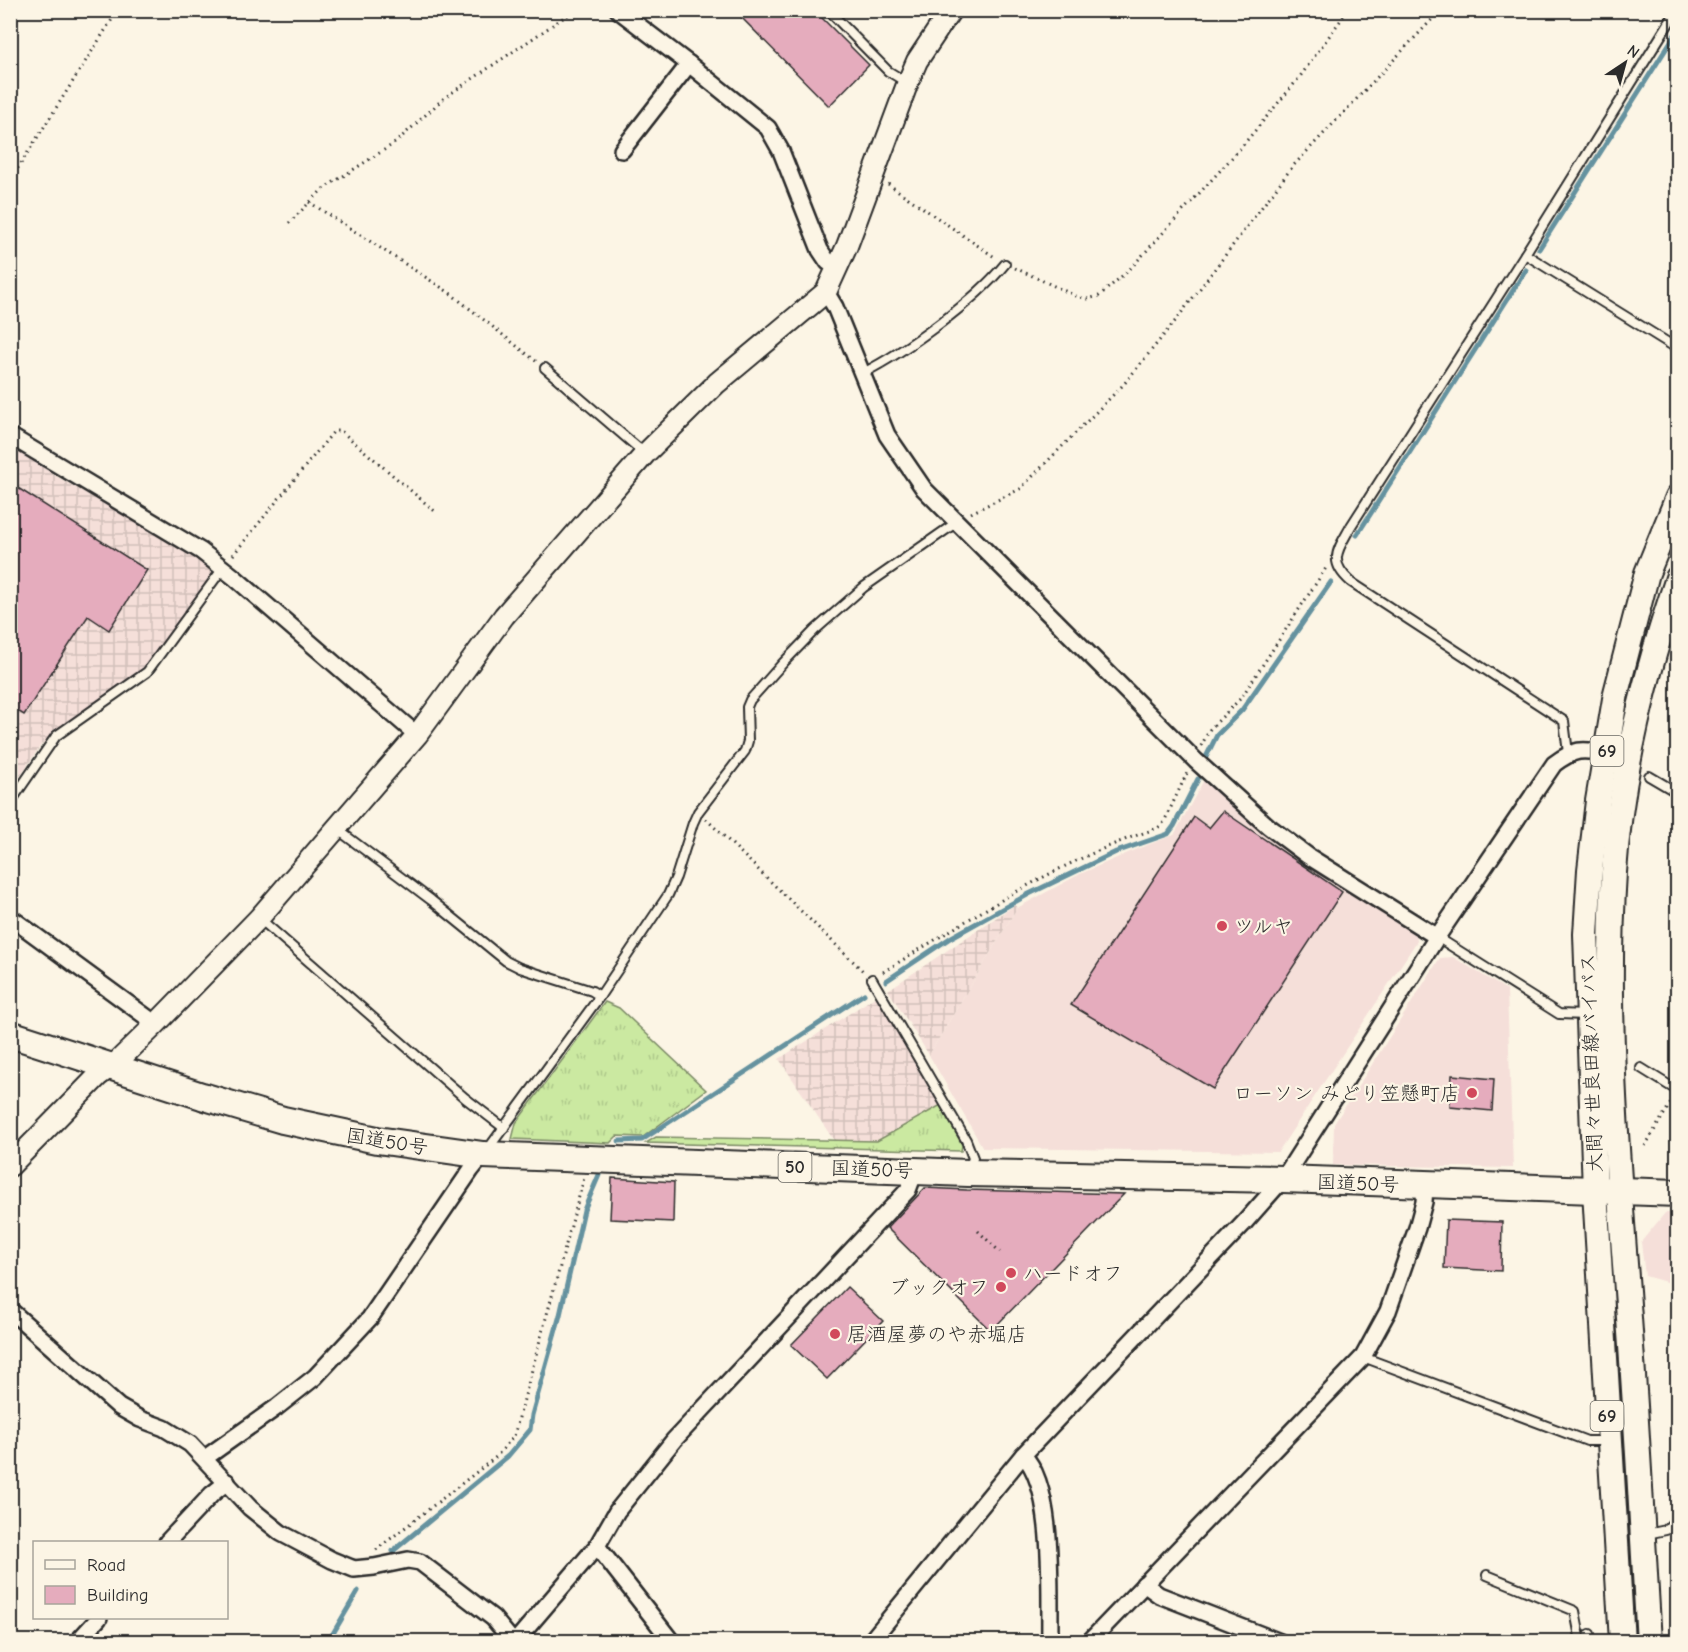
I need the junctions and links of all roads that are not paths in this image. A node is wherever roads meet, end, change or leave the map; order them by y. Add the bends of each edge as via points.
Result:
1 (618, 10) edge
2 (828, 10) edge
3 (951, 10) edge
4 (1677, 10) edge
5 (689, 64) junction
6 (908, 82) junction
7 (622, 150) dead end
8 (1525, 254) junction
9 (1005, 264) road end
10 (838, 268) junction
11 (826, 292) junction
12 (1677, 349) edge
13 (545, 368) road end
14 (863, 373) junction
15 (10, 436) edge
16 (645, 454) junction
17 (1677, 496) edge
18 (957, 522) junction
19 (223, 568) junction
20 (1677, 578) edge
21 (417, 735) junction
22 (1568, 753) junction
23 (1606, 754) junction
24 (1650, 776) dead end
25 (1677, 793) edge
26 (10, 803) edge
27 (337, 829) junction
28 (10, 917) edge
29 (259, 918) junction
30 (1437, 938) junction
31 (872, 979) road end
32 (600, 996) junction
33 (1588, 1015) junction
34 (156, 1024) junction
35 (10, 1035) edge
36 (110, 1066) junction
37 (1641, 1068) dead end
38 (1677, 1091) edge
39 (504, 1128) junction
40 (483, 1155) junction
41 (10, 1166) edge
42 (912, 1171) junction
43 (968, 1173) junction
44 (1283, 1179) junction
45 (1425, 1186) junction
46 (1607, 1191) junction
47 (1677, 1193) edge
48 (10, 1310) edge
49 (1363, 1357) junction
50 (1609, 1441) junction
51 (1023, 1455) junction
52 (205, 1458) junction
53 (227, 1482) junction
54 (1677, 1517) edge
55 (1642, 1534) junction
56 (168, 1541) edge
57 (597, 1546) junction
58 (1487, 1575) dead end
59 (1144, 1584) junction
60 (97, 1619) edge
61 (1590, 1634) dead end
62 (77, 1641) edge
63 (514, 1641) edge
64 (672, 1641) edge
65 (870, 1641) edge
66 (1050, 1641) edge
67 (1089, 1641) edge
68 (1280, 1641) edge
69 (1583, 1641) edge
70 (1622, 1641) edge
71 (1648, 1641) edge

1 - 5 street
2 - 6 lane via 888,71
3 - 6 street via 917,61
4 - 8 lane
5 - 7 street
5 - 10 street via 768,128 820,250
6 - 10 street
8 - 12 lane
8 - 22 lane via 1351,526 1337,552 1336,564 1351,582 1564,722
9 - 14 lane via 951,315
10 - 11 street
11 - 14 street
11 - 16 street via 717,383
13 - 16 lane
14 - 18 street via 887,435 924,489
15 - 19 street
16 - 21 street via 504,616
17 - 23 main road, 大間々世良田線バイパス / 69 via 1647,573 1629,635
18 - 30 street via 1196,761 1268,826
18 - 32 lane via 864,587 815,630 750,700 745,751 698,812 668,895
19 - 21 street
19 - 26 lane via 147,672 56,736
20 - 46 main road, 大間々世良田線バイパス / 69 via 1643,691 1628,761 1614,870
21 - 27 street
22 - 23 street via 1580,750
22 - 30 street via 1554,764
23 - 33 main road, 大間々世良田線バイパス / 69 via 1590,870 1586,934
24 - 25 lane
27 - 29 street
27 - 32 lane via 506,961
28 - 34 street
29 - 34 street
29 - 39 lane
30 - 33 lane via 1559,1014
30 - 44 street
31 - 43 lane via 966,1140 973,1158
32 - 39 lane
33 - 46 main road, 大間々世良田線バイパス / 69
34 - 36 street
35 - 36 highway, 国道50号 / 50
36 - 40 highway, 国道50号 / 50 via 332,1132
36 - 41 street
37 - 38 lane
39 - 40 lane
40 - 42 highway, 国道50号 / 50
40 - 52 street via 370,1318 315,1377
42 - 43 highway, 国道50号 / 50
42 - 57 street via 908,1190 674,1440 617,1511
43 - 44 highway, 国道50号 / 50
44 - 45 highway, 国道50号 / 50
44 - 51 street
45 - 46 highway, 国道50号 / 50
45 - 49 street via 1417,1228 1388,1311
46 - 47 highway, 国道50号 / 50
46 - 50 main road, 大間々世良田線バイパス / 69
46 - 55 main road, 大間々世良田線バイパス / 69 via 1631,1345
48 - 52 street via 119,1407 176,1434
49 - 50 lane via 1587,1441
49 - 59 street
50 - 70 main road, 大間々世良田線バイパス / 69
51 - 65 street
51 - 66 street via 1033,1467 1043,1498
52 - 53 street
53 - 56 street
53 - 63 street via 250,1508 281,1533 346,1566 354,1569 408,1560 420,1562 493,1618
54 - 55 lane via 1666,1530
55 - 71 main road, 大間々世良田線バイパス / 69
57 - 63 street
57 - 64 street
58 - 69 lane via 1575,1611
59 - 67 street
59 - 68 street via 1159,1595
60 - 62 street
61 - 69 lane

